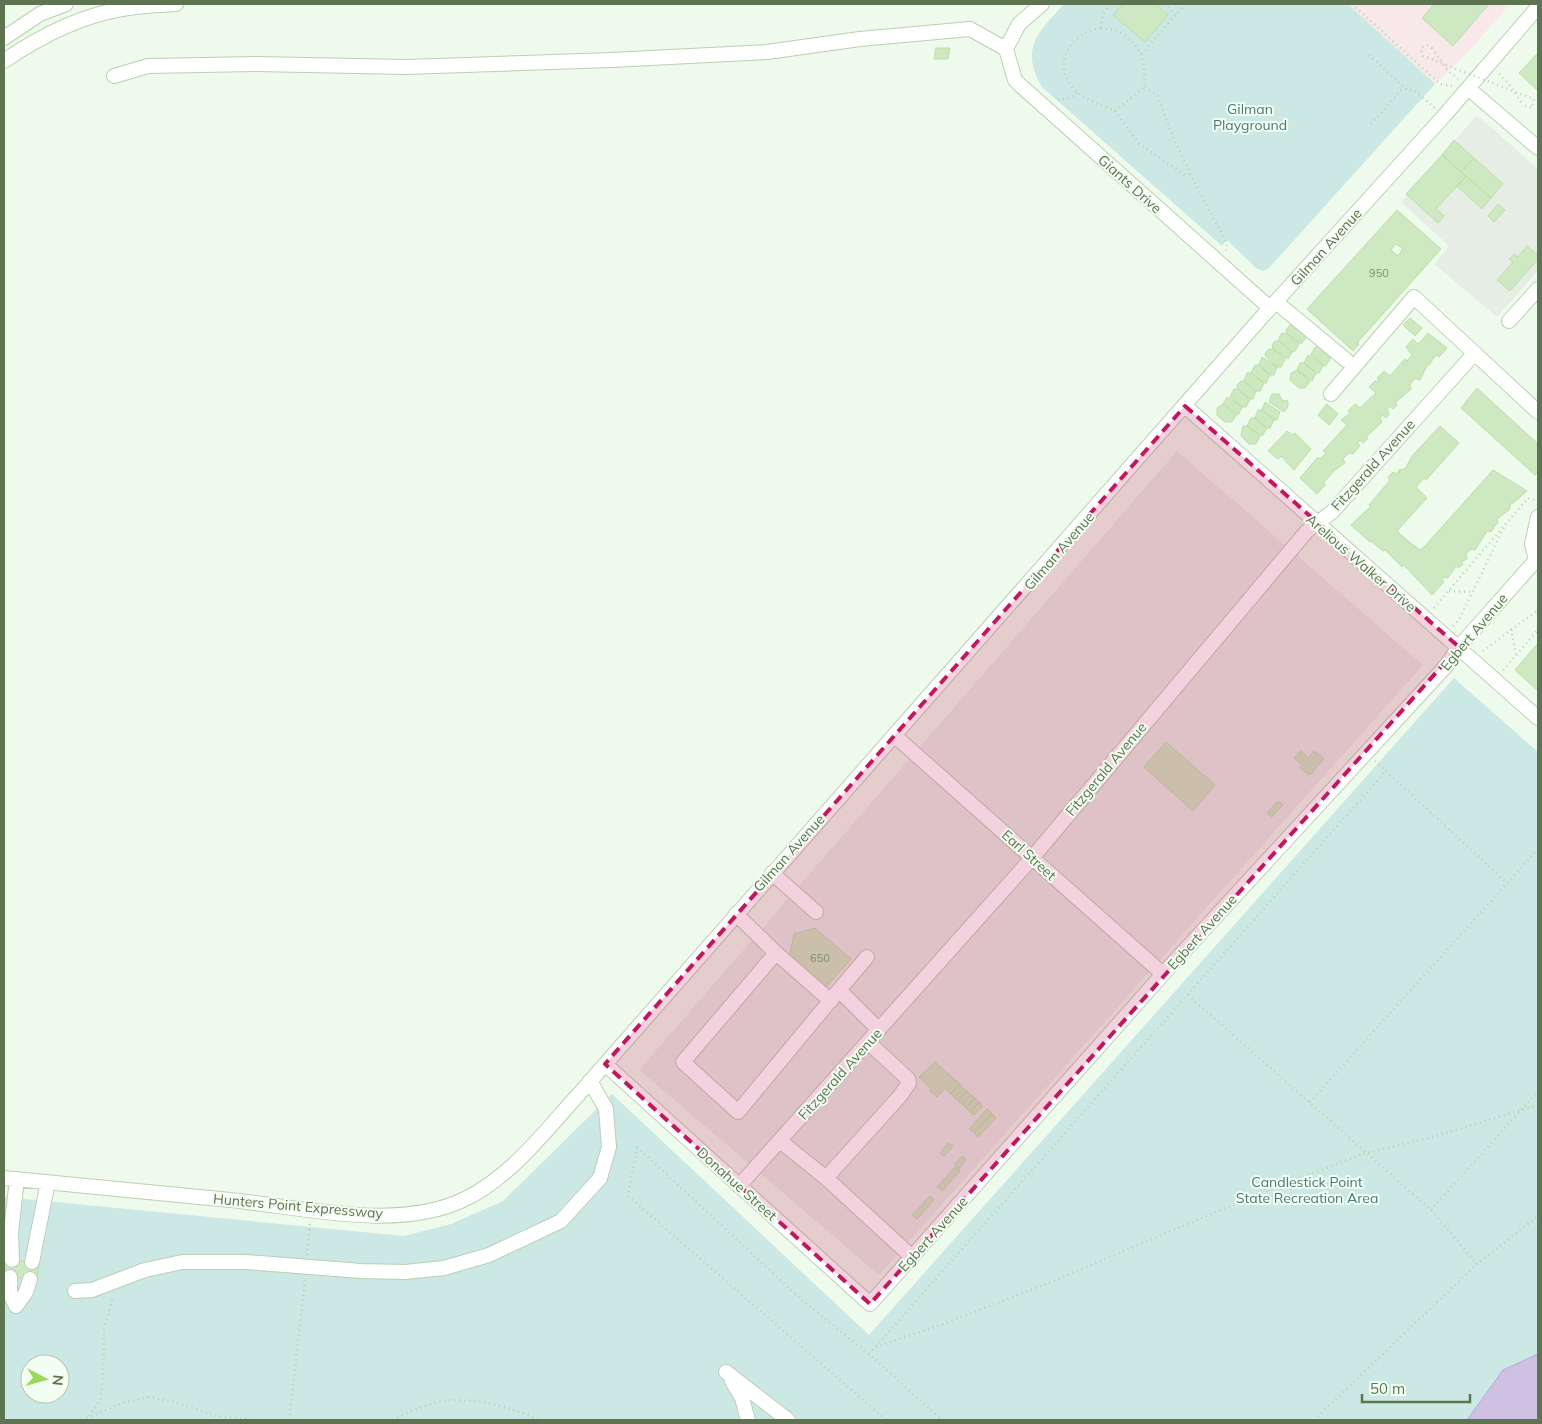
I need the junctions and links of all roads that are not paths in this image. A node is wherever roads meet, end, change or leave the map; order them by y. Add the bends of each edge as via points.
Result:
1 (66, 4) edge
2 (176, 4) edge
3 (1042, 4) edge
4 (1538, 7) edge
5 (4, 38) edge
6 (1006, 49) junction
7 (4, 61) edge
8 (114, 76) dead end
9 (1468, 88) junction
10 (1538, 148) edge
11 (1538, 289) edge
12 (1273, 305) junction
13 (1509, 321) dead end
14 (1474, 354) junction
15 (1346, 360) dead end
16 (1331, 394) dead end
17 (1185, 406) junction
18 (1538, 412) edge
19 (1538, 517) edge
20 (1316, 524) junction
21 (1537, 560) edge
22 (1459, 647) junction
23 (1538, 718) edge
24 (894, 736) junction
25 (1032, 858) junction
26 (772, 873) junction
27 (816, 912) dead end
28 (736, 914) junction
29 (776, 953) junction
30 (867, 957) dead end
31 (1164, 974) junction
32 (839, 990) junction
33 (831, 1001) junction
34 (879, 1030) junction
35 (868, 1042) junction
36 (605, 1064) junction
37 (590, 1081) junction
38 (579, 1094) joint
39 (780, 1141) junction
40 (826, 1178) junction
41 (10, 1179) edge
42 (48, 1182) junction
43 (739, 1186) junction
44 (912, 1257) junction
45 (12, 1260) dead end
46 (32, 1262) dead end
47 (10, 1277) dead end
48 (30, 1279) dead end
49 (75, 1291) dead end
50 (870, 1304) joint
51 (748, 1420) edge
52 (788, 1420) edge

1 - 5 street via 40,14
2 - 7 street via 121,9 77,22 33,41
3 - 6 street via 1019,24
4 - 9 street, Gilman Avenue
6 - 8 street via 970,29 767,52 406,67 148,66
6 - 12 street, Giants Drive via 1015,80 1224,267
9 - 10 street
9 - 12 street, Gilman Avenue
11 - 13 street
12 - 15 street, Giants Drive
12 - 17 street, Gilman Avenue
14 - 16 street via 1461,337 1414,297
14 - 18 street
14 - 20 street, Fitzgerald Avenue via 1332,512
17 - 20 street, Arelious Walker Drive
17 - 24 street, Gilman Avenue
19 - 21 street, Egbert Avenue via 1532,544
20 - 22 street, Arelious Walker Drive
20 - 25 street, Fitzgerald Avenue
21 - 22 street, Egbert Avenue
22 - 23 street, Arelious Walker Drive
22 - 31 street, Egbert Avenue via 1446,666
24 - 25 street, Earl Street
24 - 26 street, Gilman Avenue
25 - 31 street, Earl Street
25 - 34 street, Fitzgerald Avenue
26 - 27 street
26 - 28 street, Gilman Avenue
28 - 29 street
28 - 36 street, Gilman Avenue
29 - 33 street
29 - 33 street via 683,1062 738,1112
30 - 32 street
31 - 44 street, Egbert Avenue
32 - 33 street
32 - 34 street
34 - 35 street, Fitzgerald Avenue
35 - 39 street, Fitzgerald Avenue
35 - 40 street via 909,1083
36 - 37 street, Gilman Avenue
36 - 43 street, Donahue Street
37 - 38 street, Gilman Avenue
37 - 49 street via 606,1109 609,1147 600,1178 561,1221 484,1257 444,1268 384,1272 189,1261 164,1264 92,1290
38 - 42 street, Hunters Point Expressway via 508,1168 480,1191 437,1209 407,1214 362,1214
39 - 40 street
39 - 43 street, Fitzgerald Avenue
40 - 44 street
41 - 42 street, Hunters Point Expressway
41 - 45 street
42 - 46 street
43 - 50 street, Donahue Street
44 - 50 street, Egbert Avenue
47 - 48 street via 10,1293 16,1306
51 - 52 street via 742,1398 726,1372

